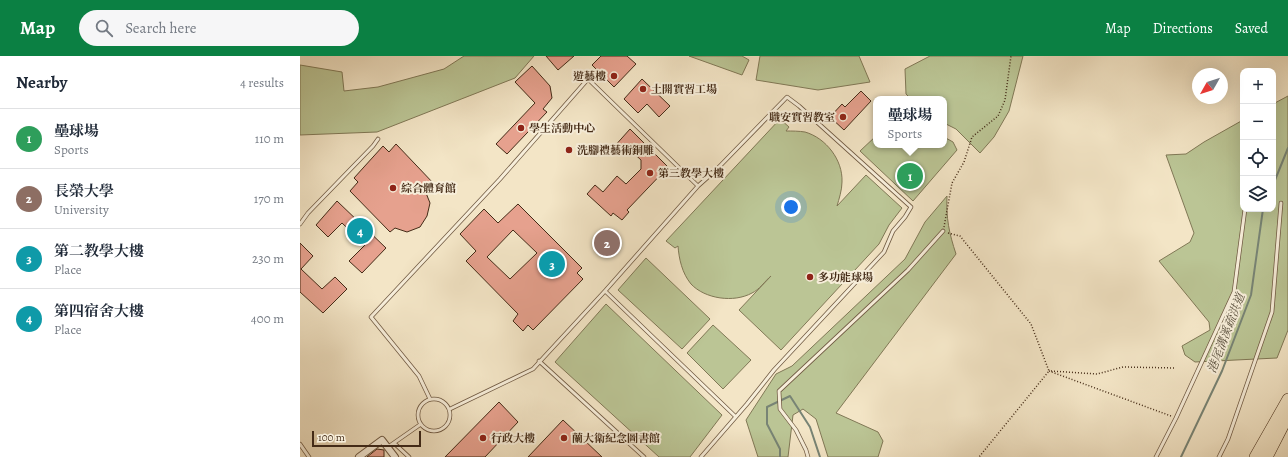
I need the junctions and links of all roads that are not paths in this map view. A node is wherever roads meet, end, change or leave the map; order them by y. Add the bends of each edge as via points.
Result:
1 (378, 139) dead end
2 (698, 186) junction
3 (1281, 202) dead end
4 (1245, 212) edge
5 (300, 224) edge
6 (943, 231) road end
7 (605, 291) junction
8 (539, 361) junction
9 (430, 399) junction
10 (1288, 399) edge
11 (450, 409) junction
12 (735, 416) junction
13 (1288, 416) edge
14 (421, 424) junction
15 (394, 443) junction
16 (300, 444) edge
17 (388, 448) junction
18 (309, 457) edge
19 (359, 457) edge
20 (395, 457) edge
21 (409, 457) edge
22 (644, 457) edge
23 (701, 457) edge
24 (808, 457) edge
25 (1156, 457) edge
26 (1219, 457) edge
27 (1255, 457) edge
28 (1267, 457) edge

1 - 5 lane
2 - 7 lane
2 - 9 lane via 588,79 500,179 371,317 419,376
2 - 12 lane via 787,97 911,207 893,231 884,252 774,370
3 - 26 lane via 1272,312 1228,439
4 - 25 lane via 1234,292
6 - 24 lane via 908,270 780,390 780,409 796,430
7 - 8 lane
7 - 12 lane
8 - 11 lane via 533,368
8 - 22 lane
9 - 11 lane via 443,401
9 - 14 lane via 420,406 418,412
10 - 27 highway
11 - 14 lane via 449,423 439,431 426,429
12 - 23 lane
13 - 28 highway
14 - 15 lane
15 - 17 lane
15 - 21 lane
16 - 18 lane
17 - 19 street via 382,440
17 - 20 street

